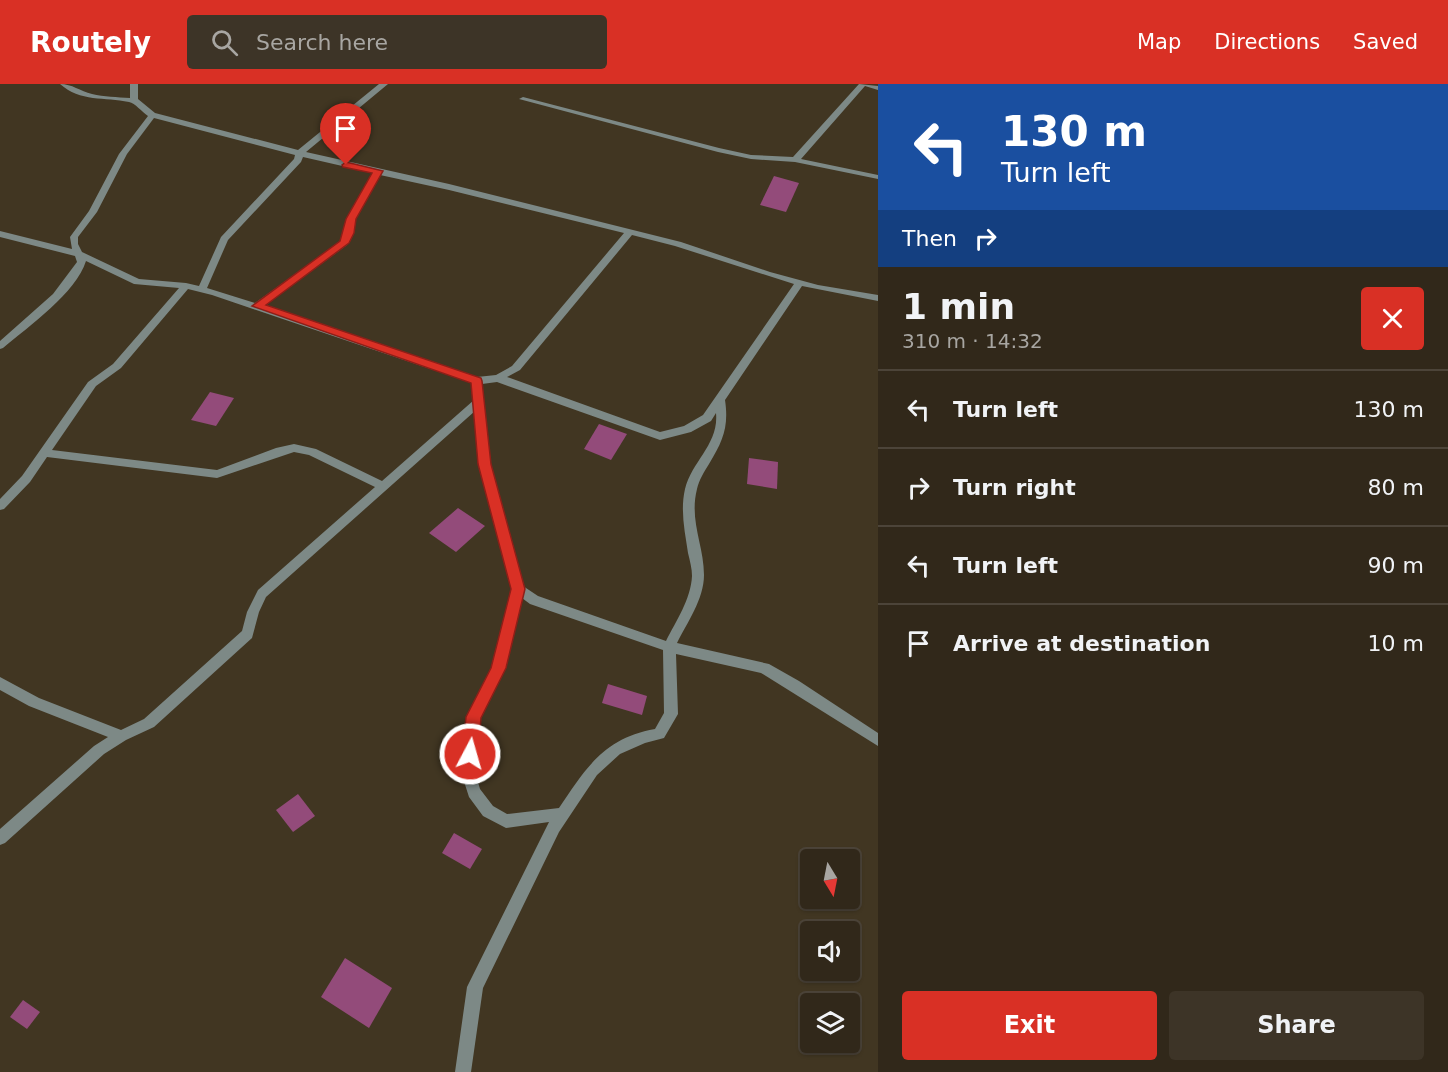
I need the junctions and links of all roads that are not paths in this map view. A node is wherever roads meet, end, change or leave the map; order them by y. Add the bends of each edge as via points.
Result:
1 (64, 84) edge
2 (134, 84) edge
3 (384, 84) edge
4 (864, 84) edge
5 (878, 88) edge
6 (523, 99) dead end
7 (133, 100) junction
8 (152, 115) junction
9 (300, 153) junction
10 (795, 160) junction
11 (378, 171) junction
12 (878, 177) edge
13 (630, 232) junction
14 (0, 234) edge
15 (80, 254) junction
16 (800, 282) junction
17 (186, 286) junction
18 (202, 290) junction
19 (878, 298) edge
20 (258, 306) junction
21 (0, 346) edge
22 (498, 378) junction
23 (477, 381) junction
24 (720, 400) junction
25 (478, 402) junction
26 (44, 453) junction
27 (384, 487) junction
28 (0, 506) edge
29 (518, 589) junction
30 (669, 646) junction
31 (0, 683) edge
32 (121, 736) junction
33 (878, 741) edge
34 (562, 814) junction
35 (0, 838) edge
36 (463, 1072) edge

1 - 7 street via 87,97
2 - 7 street
3 - 9 street
4 - 5 street
4 - 10 street
6 - 10 street via 718,150
7 - 8 street
8 - 9 street
8 - 15 street via 123,154 93,212 74,237
9 - 11 street
9 - 18 street via 284,176 224,239
10 - 12 street
11 - 13 street
11 - 20 street via 351,219 344,243
13 - 16 street
13 - 22 street via 516,368
14 - 15 street
15 - 17 street via 137,282
15 - 21 street via 79,268 58,293
16 - 19 street
16 - 24 street
17 - 18 street
17 - 26 street via 117,366 92,384
18 - 20 street
20 - 23 street
22 - 23 street
22 - 24 street via 660,436 687,429 707,417
23 - 25 street
24 - 30 street via 722,422 715,446 691,489 688,517 698,575 695,594
25 - 27 street
25 - 29 street via 484,464
26 - 27 street via 217,474 294,448
26 - 28 street
27 - 32 street via 262,594 248,634 149,723
29 - 30 street via 534,600
29 - 34 street via 498,668 474,717 468,772 474,792 488,811 506,821
30 - 33 street via 764,668
30 - 34 street via 672,714 659,734 615,750 592,770
31 - 32 street via 34,702
32 - 35 street via 99,750
34 - 36 street via 475,987

